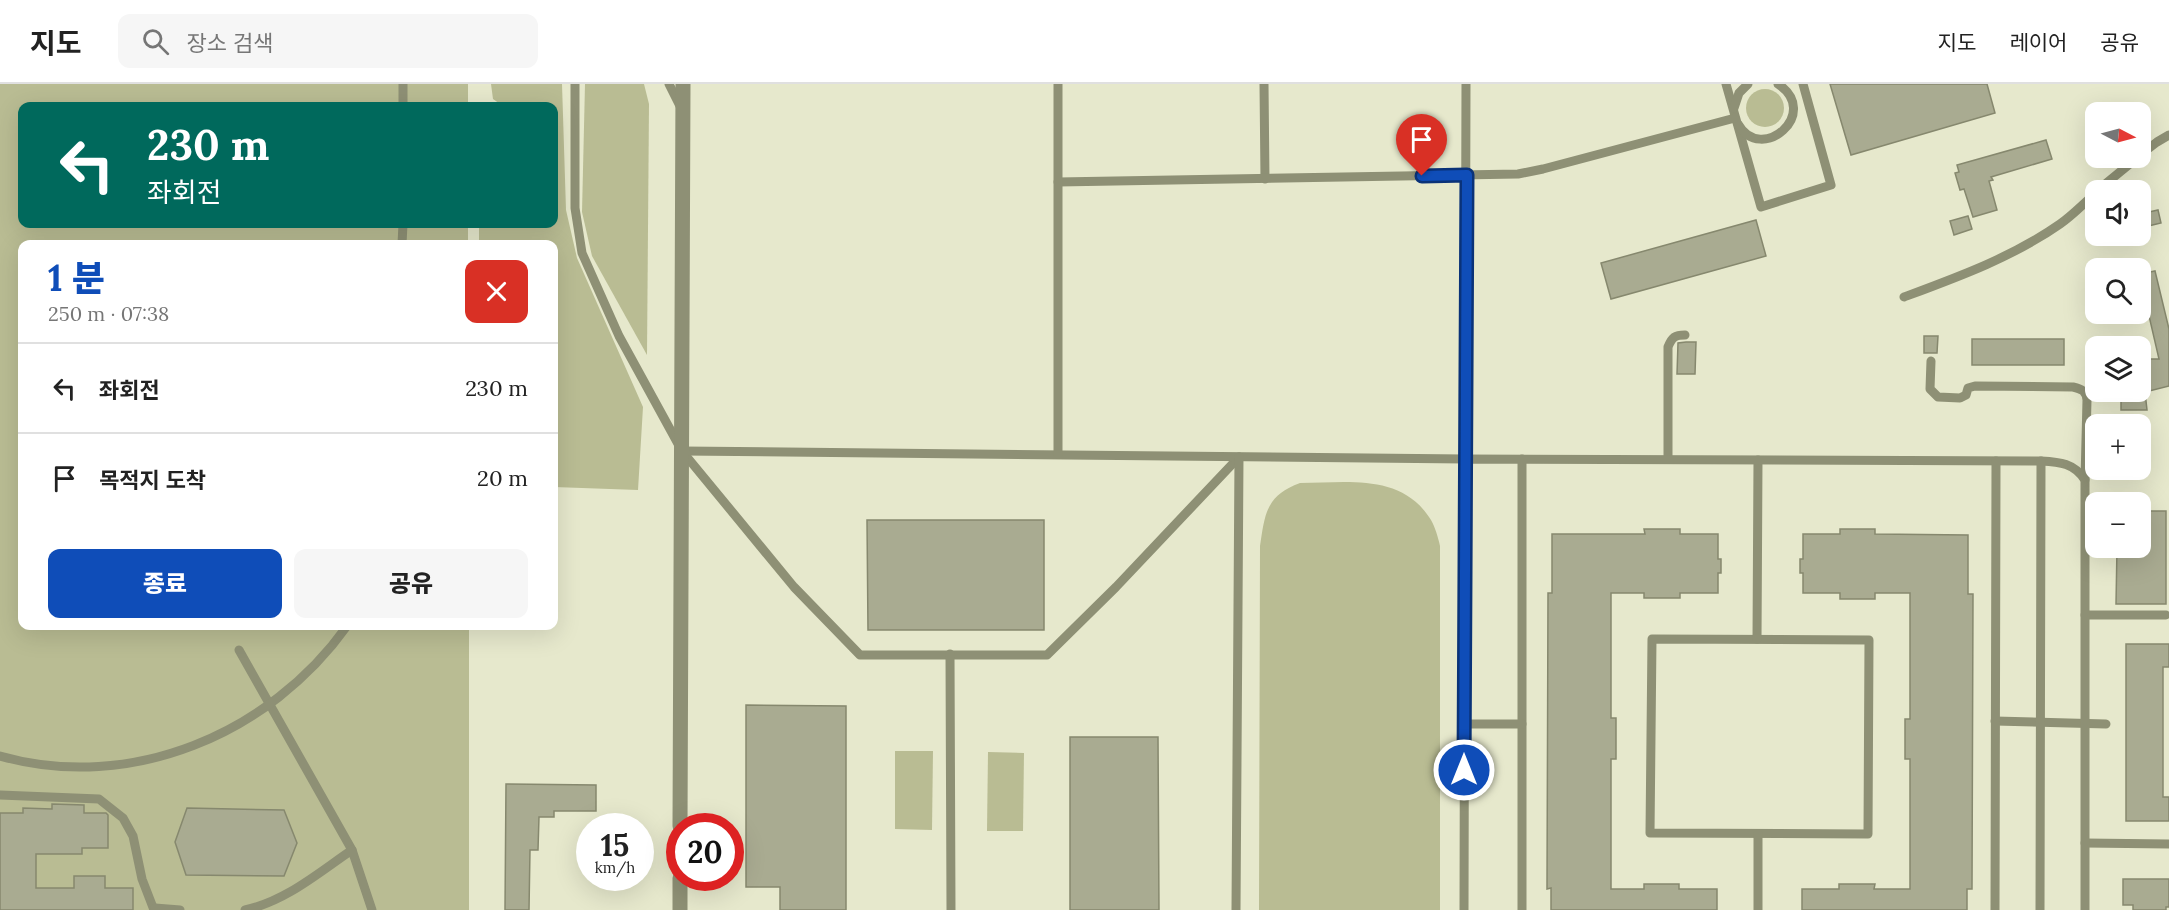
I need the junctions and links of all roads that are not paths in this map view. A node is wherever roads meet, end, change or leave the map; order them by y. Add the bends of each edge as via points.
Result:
1 (403, 84) edge
2 (574, 84) edge
3 (669, 84) edge
4 (682, 84) edge
5 (1058, 84) edge
6 (1264, 84) edge
7 (1466, 84) edge
8 (1726, 84) edge
9 (1748, 84) edge
10 (1778, 84) edge
11 (1803, 84) edge
12 (1806, 95) junction
13 (1792, 99) junction
14 (403, 102) edge
15 (682, 110) junction
16 (1735, 117) junction
17 (2169, 135) edge
18 (2151, 147) edge
19 (2125, 168) edge
20 (1467, 175) junction
21 (1265, 178) junction
22 (2111, 180) edge
23 (1058, 182) junction
24 (2085, 202) edge
25 (1904, 297) dead end
26 (1685, 335) dead end
27 (1931, 361) dead end
28 (2087, 414) edge
29 (682, 451) junction
30 (1058, 454) junction
31 (1239, 457) junction
32 (1465, 459) junction
33 (1522, 459) junction
34 (1668, 459) junction
35 (1758, 460) junction
36 (1996, 461) junction
37 (2041, 461) junction
38 (2085, 480) joint
39 (2085, 615) junction
40 (2166, 615) dead end
41 (344, 630) edge
42 (1757, 639) junction
43 (239, 650) dead end
44 (950, 654) junction
45 (271, 705) junction
46 (1995, 721) junction
47 (2040, 722) junction
48 (2085, 723) junction
49 (1464, 724) junction
50 (1522, 724) junction
51 (2106, 724) dead end
52 (0, 756) edge
53 (0, 795) edge
54 (680, 813) edge
55 (1758, 834) junction
56 (2085, 843) junction
57 (2169, 844) edge
58 (352, 850) junction
59 (680, 891) edge
60 (155, 909) edge
61 (180, 910) edge
62 (245, 910) edge
63 (372, 910) edge
64 (680, 910) edge
65 (951, 910) edge
66 (1236, 910) edge
67 (1464, 910) edge
68 (1522, 910) edge
69 (1758, 910) edge
70 (1995, 910) edge
71 (2040, 910) edge
72 (2085, 910) edge

1 - 14 lane
2 - 29 lane via 575,208 582,253 619,336
3 - 15 lane
4 - 15 street
5 - 23 lane
6 - 21 lane
7 - 20 lane
8 - 16 lane
9 - 16 lane via 1734,105
10 - 13 lane
11 - 12 lane
12 - 13 lane
12 - 16 lane via 1831,185 1761,207
13 - 16 lane via 1789,126 1779,135 1766,139 1752,137 1741,129
15 - 29 street
16 - 20 lane via 1543,169
17 - 18 lane
19 - 22 lane
20 - 21 lane
20 - 32 lane
21 - 23 lane
23 - 30 lane
24 - 25 lane via 2061,223 2020,248 1979,269
26 - 34 lane via 1671,339 1668,347
27 - 28 lane via 1930,389 1938,397 1960,398 1975,386 2073,387 2086,394
29 - 30 lane
29 - 44 lane via 794,587 860,655
29 - 54 street
30 - 31 lane
31 - 32 lane
31 - 44 lane via 1047,655
31 - 66 lane
32 - 33 lane
32 - 49 lane
33 - 34 lane
33 - 50 lane
34 - 35 lane
35 - 36 lane
35 - 42 lane
36 - 37 lane
36 - 46 lane
37 - 38 lane via 2062,462 2078,469
37 - 47 lane
38 - 39 lane
39 - 40 lane
39 - 48 lane
41 - 45 lane via 308,673
42 - 55 lane via 1652,639 1650,833
42 - 55 lane via 1869,640 1868,834
43 - 45 lane
44 - 65 lane
45 - 52 lane via 211,739 126,764 66,766
45 - 58 lane
46 - 47 lane
46 - 70 lane
47 - 48 lane
47 - 71 lane
48 - 51 lane
48 - 56 lane
49 - 50 lane
49 - 67 lane
50 - 68 lane
53 - 60 lane via 99,799 123,818 134,836 142,879
55 - 69 lane
56 - 57 lane
56 - 72 lane
58 - 62 lane via 298,888
58 - 63 lane
59 - 64 street
60 - 61 lane

